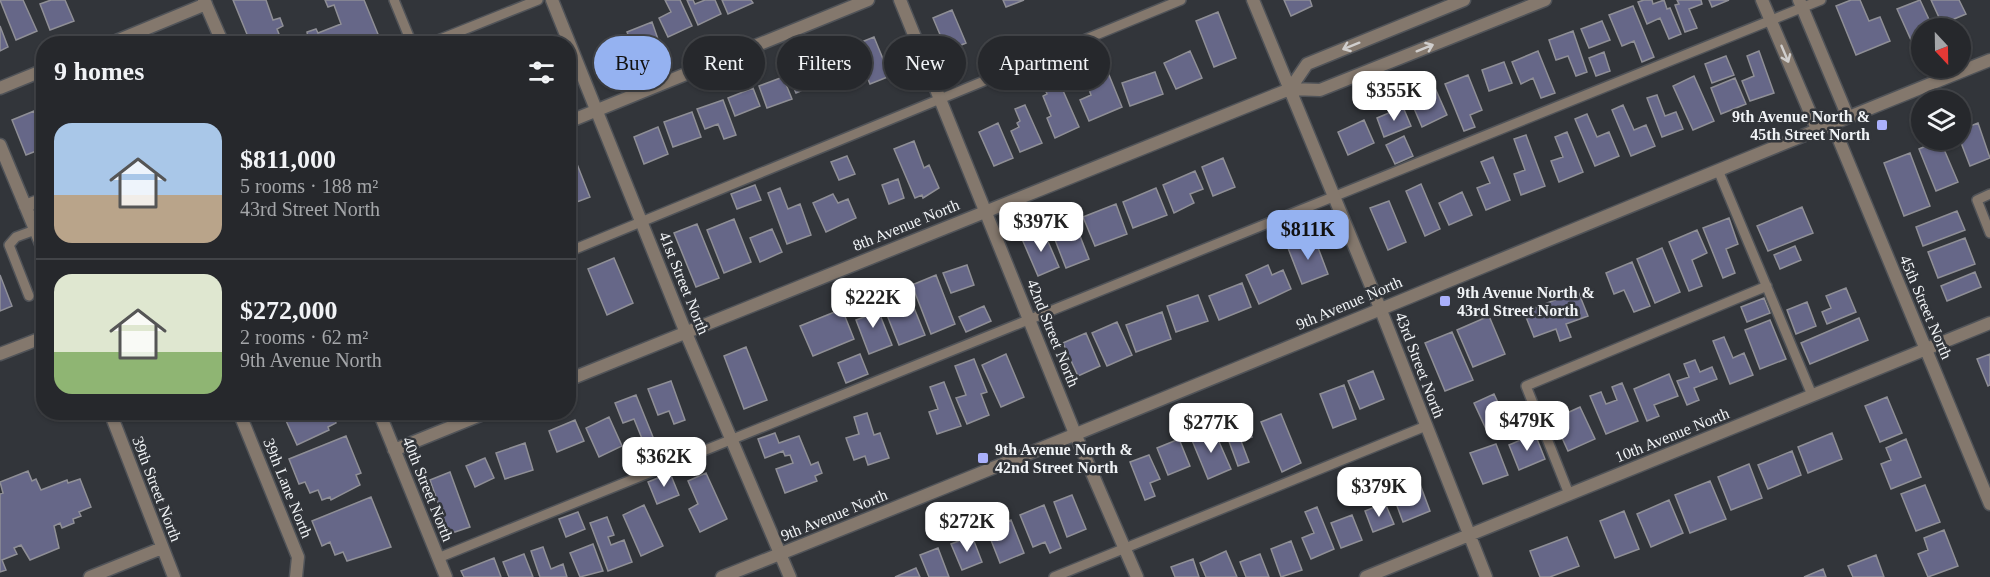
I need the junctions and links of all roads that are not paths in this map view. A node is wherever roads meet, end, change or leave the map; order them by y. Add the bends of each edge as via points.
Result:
1 (394, 0) edge
2 (538, 0) edge
3 (552, 0) edge
4 (868, 0) edge
5 (900, 0) edge
6 (1181, 0) edge
7 (1253, 0) edge
8 (1464, 0) edge
9 (1545, 0) edge
10 (1762, 0) edge
11 (1821, 0) edge
12 (205, 2) edge
13 (1801, 4) edge
14 (1771, 20) junction
15 (127, 36) edge
16 (220, 36) edge
17 (409, 36) edge
18 (448, 36) edge
19 (567, 36) edge
20 (576, 59) edge
21 (1990, 60) edge
22 (36, 73) edge
23 (0, 88) edge
24 (1290, 89) junction
25 (940, 100) junction
26 (597, 111) junction
27 (1848, 117) junction
28 (576, 119) edge
29 (1832, 123) junction
30 (1817, 129) junction
31 (0, 146) edge
32 (1718, 170) junction
33 (1990, 194) edge
34 (1334, 195) junction
35 (36, 202) edge
36 (25, 207) junction
37 (985, 210) junction
38 (641, 221) junction
39 (35, 230) joint
40 (1990, 233) edge
41 (576, 249) edge
42 (1767, 286) junction
43 (29, 296) dead end
44 (1380, 308) junction
45 (1029, 318) junction
46 (1990, 323) edge
47 (686, 333) junction
48 (36, 340) edge
49 (1926, 349) junction
50 (0, 354) edge
51 (576, 377) edge
52 (1812, 395) junction
53 (113, 420) edge
54 (242, 420) edge
55 (382, 420) edge
56 (468, 420) edge
57 (1426, 426) junction
58 (1076, 436) junction
59 (731, 438) junction
60 (394, 450) junction
61 (1569, 494) junction
62 (1990, 504) edge
63 (1469, 535) junction
64 (162, 548) junction
65 (1125, 548) junction
66 (780, 554) junction
67 (438, 558) junction
68 (90, 577) edge
69 (174, 577) edge
70 (296, 577) edge
71 (446, 577) edge
72 (722, 577) edge
73 (790, 577) edge
74 (1053, 577) edge
75 (1137, 577) edge
76 (1366, 577) edge
77 (1486, 577) edge

1 - 17 lane
2 - 18 lane
3 - 19 street, 41st Street North
4 - 26 street
5 - 25 street, 42nd Street North
6 - 25 lane
7 - 24 street, 43rd Street North
8 -> 24 street via 1307,64
24 -> 9 street, 8th Avenue North via 1320,90
10 - 14 street
11 - 13 lane
12 - 15 street
12 - 16 street
13 - 14 lane
13 - 27 street
14 -> 30 street
14 - 34 lane
20 - 26 street, 41st Street North
21 - 27 street, 9th Avenue North
22 - 23 street
24 - 34 street, 43rd Street North
24 - 37 street, 8th Avenue North
25 - 37 street, 42nd Street North
25 - 38 lane
26 - 28 street
26 - 38 street, 41st Street North
27 - 29 street, 9th Avenue North
29 - 30 street, 9th Avenue North
29 - 49 street, 45th Street North
30 - 32 street, 9th Avenue North
31 - 36 street
32 - 42 lane
32 - 44 street, 9th Avenue North
33 - 40 lane via 1977,200
34 - 44 street, 43rd Street North
34 - 45 lane
35 - 36 street
36 - 39 street
37 - 45 street, 42nd Street North
37 - 47 street, 8th Avenue North
38 - 41 lane
38 - 47 street, 41st Street North
39 - 43 lane via 16,237 9,245
42 - 52 lane
42 - 61 lane via 1526,386
44 - 57 street, 43rd Street North
44 - 58 street, 9th Avenue North
45 - 58 street, 42nd Street North
45 - 59 lane
46 - 49 street, 10th Avenue North
47 - 51 street, 8th Avenue North
47 - 59 street, 41st Street North
48 - 50 street
49 - 52 street, 10th Avenue North
49 - 62 street, 45th Street North
52 - 61 street, 10th Avenue North
53 - 64 street, 39th Street North
54 - 70 street, 39th Lane North via 298,557
55 - 60 street, 40th Street North
56 - 60 street
57 - 63 street, 43rd Street North
57 - 65 lane
58 - 65 street, 42nd Street North
58 - 66 street, 9th Avenue North
59 - 66 street, 41st Street North
59 - 67 lane
60 - 67 street, 40th Street North
61 - 63 street, 10th Avenue North
63 - 76 street, 10th Avenue North
63 - 77 street, 43rd Street North
64 - 68 street
64 - 69 street, 39th Street North
65 - 74 lane
65 - 75 street, 42nd Street North
66 - 72 street, 9th Avenue North
66 - 73 street, 41st Street North
67 - 71 street, 40th Street North

